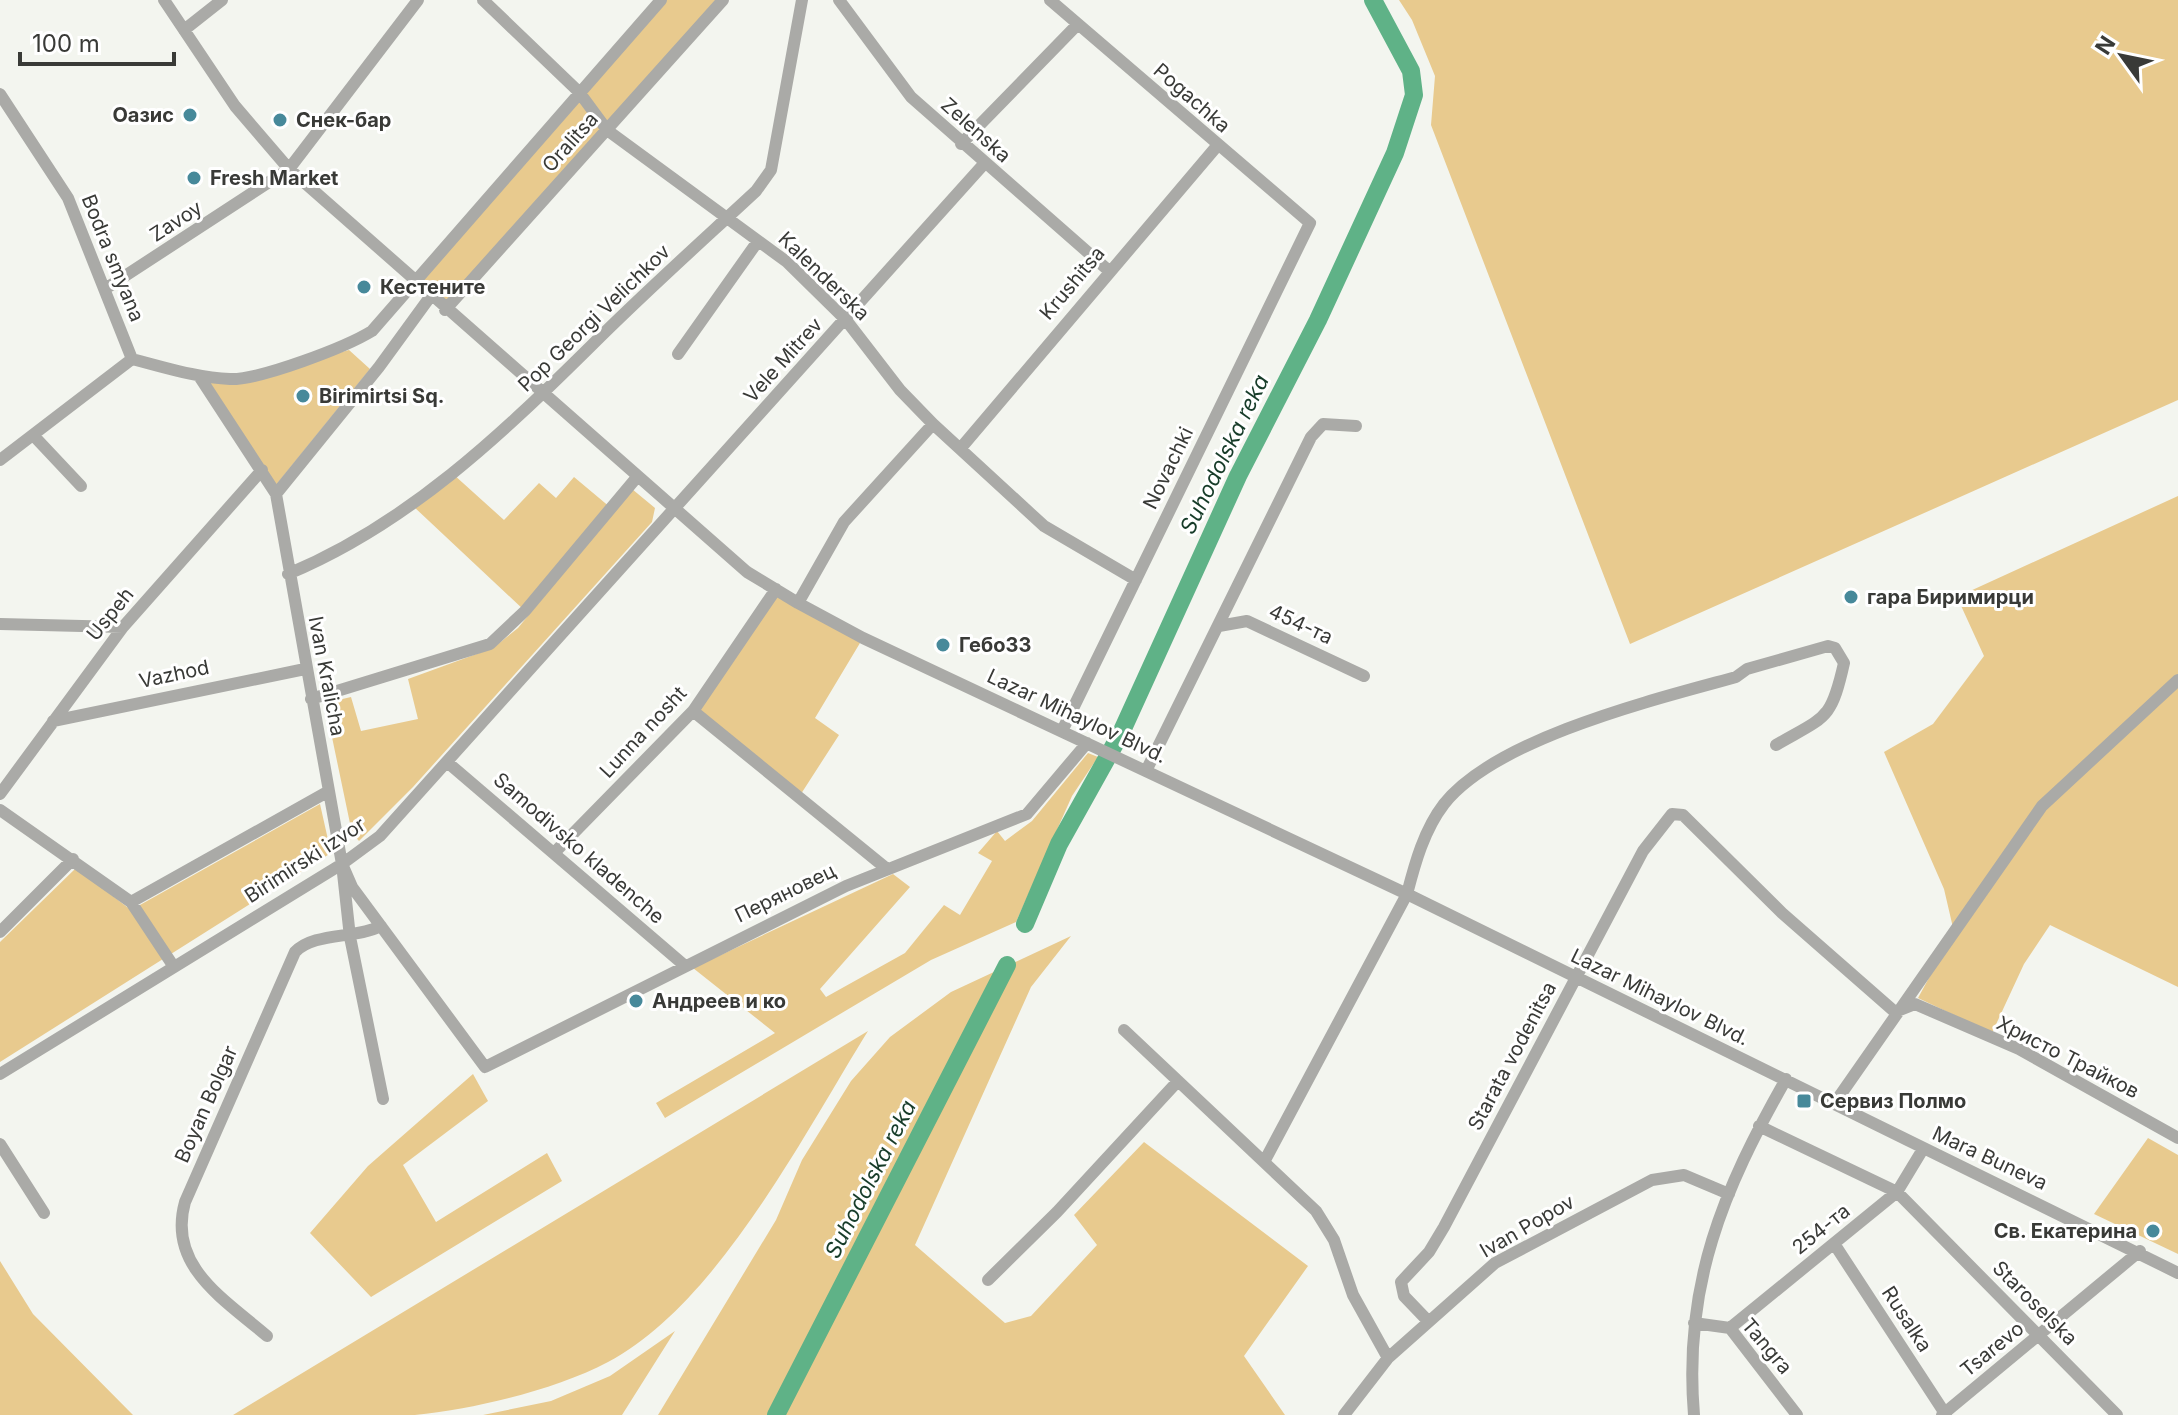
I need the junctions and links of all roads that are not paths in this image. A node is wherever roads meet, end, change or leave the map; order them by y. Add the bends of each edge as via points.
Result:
1 (164, 0) edge
2 (222, 0) edge
3 (418, 0) edge
4 (483, 0) edge
5 (661, 0) edge
6 (723, 0) edge
7 (802, 0) edge
8 (839, 0) edge
9 (1050, 0) edge
10 (1078, 24) junction
11 (184, 30) junction
12 (579, 92) junction
13 (0, 94) edge
14 (607, 130) junction
15 (961, 144) junction
16 (1217, 146) junction
17 (983, 165) junction
18 (289, 169) junction
19 (726, 219) junction
20 (1310, 223) joint
21 (758, 241) junction
22 (1108, 270) junction
23 (413, 281) junction
24 (105, 289) junction
25 (430, 297) junction
26 (445, 310) junction
27 (846, 320) junction
28 (372, 331) junction
29 (390, 347) junction
30 (678, 354) dead end
31 (132, 359) junction
32 (199, 376) junction
33 (543, 396) junction
34 (933, 424) junction
35 (1356, 426) dead end
36 (33, 435) junction
37 (960, 449) junction
38 (0, 460) edge
39 (262, 470) junction
40 (637, 477) junction
41 (81, 486) dead end
42 (276, 494) junction
43 (675, 508) junction
44 (288, 574) junction
45 (1136, 580) junction
46 (776, 589) junction
47 (798, 603) junction
48 (0, 624) edge
49 (1219, 626) junction
50 (123, 627) junction
51 (305, 669) junction
52 (1364, 676) dead end
53 (2178, 680) edge
54 (311, 699) junction
55 (693, 711) junction
56 (53, 721) junction
57 (1062, 731) junction
58 (1090, 744) junction
59 (1776, 745) dead end
60 (447, 762) junction
61 (1146, 771) junction
62 (329, 791) junction
63 (0, 794) edge
64 (0, 810) edge
65 (554, 853) junction
66 (73, 859) junction
67 (342, 864) junction
68 (887, 869) junction
69 (1407, 894) junction
70 (131, 902) junction
71 (381, 926) junction
72 (0, 932) edge
73 (350, 937) junction
74 (684, 965) junction
75 (174, 967) junction
76 (1575, 980) junction
77 (1895, 1012) junction
78 (1124, 1030) dead end
79 (485, 1067) joint
80 (0, 1074) edge
81 (1786, 1079) junction
82 (1178, 1081) junction
83 (383, 1099) dead end
84 (1834, 1104) junction
85 (1759, 1126) junction
86 (2178, 1138) edge
87 (0, 1144) edge
88 (1923, 1149) junction
89 (1264, 1162) junction
90 (1897, 1192) junction
91 (1729, 1194) junction
92 (44, 1213) dead end
93 (1835, 1245) junction
94 (2140, 1251) junction
95 (2178, 1273) edge
96 (988, 1280) dead end
97 (1428, 1321) junction
98 (1694, 1323) junction
99 (1730, 1328) junction
100 (267, 1336) dead end
101 (2040, 1336) junction
102 (1388, 1358) junction
103 (1944, 1414) edge
104 (1344, 1415) edge
105 (1694, 1415) edge
106 (1797, 1415) edge
107 (2117, 1415) edge

1 - 11 street, Lazar Mihaylov Blvd.
2 - 11 street
3 - 18 street, Zavoy
4 - 12 street, Kalenderska
5 - 12 street, Oralitsa
6 - 14 street, Oralitsa
7 - 19 street, Pop Georgi Velichkov via 771,170
8 - 15 street, Zelenska via 911,97
9 - 10 street, Pogachka
10 - 15 street
10 - 16 street, Pogachka
11 - 18 street, Lazar Mihaylov Blvd. via 235,106
12 - 14 street, Kalenderska
12 - 23 street, Oralitsa
13 - 24 street, Bodra smyana via 68,198
14 - 19 street, Kalenderska
14 - 26 street, Oralitsa
15 - 17 street, Zelenska
16 - 20 street, Pogachka
16 - 22 street, Krushitsa
17 - 22 street, Zelenska
17 - 27 street, Vele Mitrev
18 - 23 street, Lazar Mihaylov Blvd.
18 - 24 street, Zavoy
19 - 21 street, Kalenderska
19 - 33 street, Pop Georgi Velichkov
20 - 45 street, Novachki
21 - 27 street, Kalenderska
21 - 30 street
22 - 37 street, Krushitsa
23 - 25 street, Lazar Mihaylov Blvd.
23 - 28 street, Oralitsa
24 - 31 street, Bodra smyana
25 - 26 street, Lazar Mihaylov Blvd.
25 - 29 street
26 - 33 street, Lazar Mihaylov Blvd.
27 - 34 street, Kalenderska
27 - 43 street, Vele Mitrev
28 - 29 street
28 - 32 street via 353,343 234,379
29 - 42 street
31 - 32 street
31 - 36 street
32 - 39 street
33 - 40 street, Lazar Mihaylov Blvd.
33 - 44 street, Pop Georgi Velichkov via 413,506
34 - 37 street, Kalenderska
34 - 47 street via 844,522
35 - 49 street via 1323,424 1311,437
36 - 38 street
36 - 41 street
37 - 45 street, Kalenderska via 1044,526
39 - 42 street
39 - 50 street, Uspeh
40 - 43 street, Lazar Mihaylov Blvd.
40 - 54 street via 525,611 490,644
42 - 44 street, Ivan Kralicha
43 - 46 street, Lazar Mihaylov Blvd. via 747,572
43 - 60 street, Birimirski izvor
44 - 51 street, Ivan Kralicha
45 - 57 street, Novachki
46 - 47 street, Lazar Mihaylov Blvd.
46 - 55 street, Lunna nosht
47 - 57 street, Lazar Mihaylov Blvd.
48 - 50 street
49 - 52 street, 454-та via 1247,621
49 - 61 street
50 - 56 street, Uspeh
51 - 54 street, Ivan Kralicha
51 - 56 street, Vazhod
53 - 77 street via 2042,806
54 - 62 street, Ivan Kralicha
55 - 65 street, Lunna nosht
55 - 68 street
56 - 63 street, Uspeh
57 - 58 street, Lazar Mihaylov Blvd.
58 - 61 street, Lazar Mihaylov Blvd.
58 - 68 street, Перяновец via 1027,814
59 - 69 street via 1826,716 1844,663 1835,648 1747,669 1736,677 1562,732 1500,761 1463,783 1442,806 1418,851
60 - 65 street, Samodivsko kladenche
60 - 67 street, Birimirski izvor via 380,836
61 - 69 street, Lazar Mihaylov Blvd.
62 - 67 street, Ivan Kralicha
62 - 70 street
64 - 66 street
65 - 74 street, Samodivsko kladenche
66 - 70 street
66 - 72 street
67 - 71 street, Ivan Kralicha
67 - 73 street, Ivan Kralicha
67 - 75 street, Birimirski izvor
68 - 74 street, Перяновец
69 - 76 street, Lazar Mihaylov Blvd.
69 - 89 street
70 - 75 street
71 - 73 street, Boyan Bolgar
71 - 79 street, Ivan Kralicha
73 - 83 street, Ivan Kralicha
73 - 100 street, Boyan Bolgar via 304,942 295,952 179,1223 196,1273
74 - 79 street, Перяновец
75 - 80 street, Birimirski izvor
76 - 77 street, Starata vodenitsa via 1643,851 1672,814 1683,815 1782,913
76 - 81 street, Lazar Mihaylov Blvd.
76 - 97 street, Starata vodenitsa via 1444,1227 1401,1282 1404,1296
77 - 84 street
77 - 86 street, Христо Трайков via 1915,1004 2019,1049
78 - 82 street
81 - 84 street, Mara Buneva
81 - 85 street
82 - 89 street
82 - 96 street
84 - 88 street, Mara Buneva
85 - 90 street, Staroselska
85 - 91 street
87 - 92 street
88 - 90 street, 254-та
88 - 94 street, Mara Buneva
89 - 102 street via 1316,1211
90 - 93 street, 254-та
90 - 101 street, Staroselska
91 - 97 street, Ivan Popov via 1684,1175 1652,1180 1495,1263
91 - 98 street via 1705,1255
93 - 99 street, 254-та
93 - 103 street, Rusalka
94 - 95 street, Mara Buneva
94 - 101 street, Tsarevo
97 - 102 street, Ivan Popov
98 - 99 street, Tangra
98 - 105 street
99 - 106 street, Tangra
101 - 103 street, Tsarevo
101 - 107 street, Staroselska
102 - 104 street, Ivan Popov

